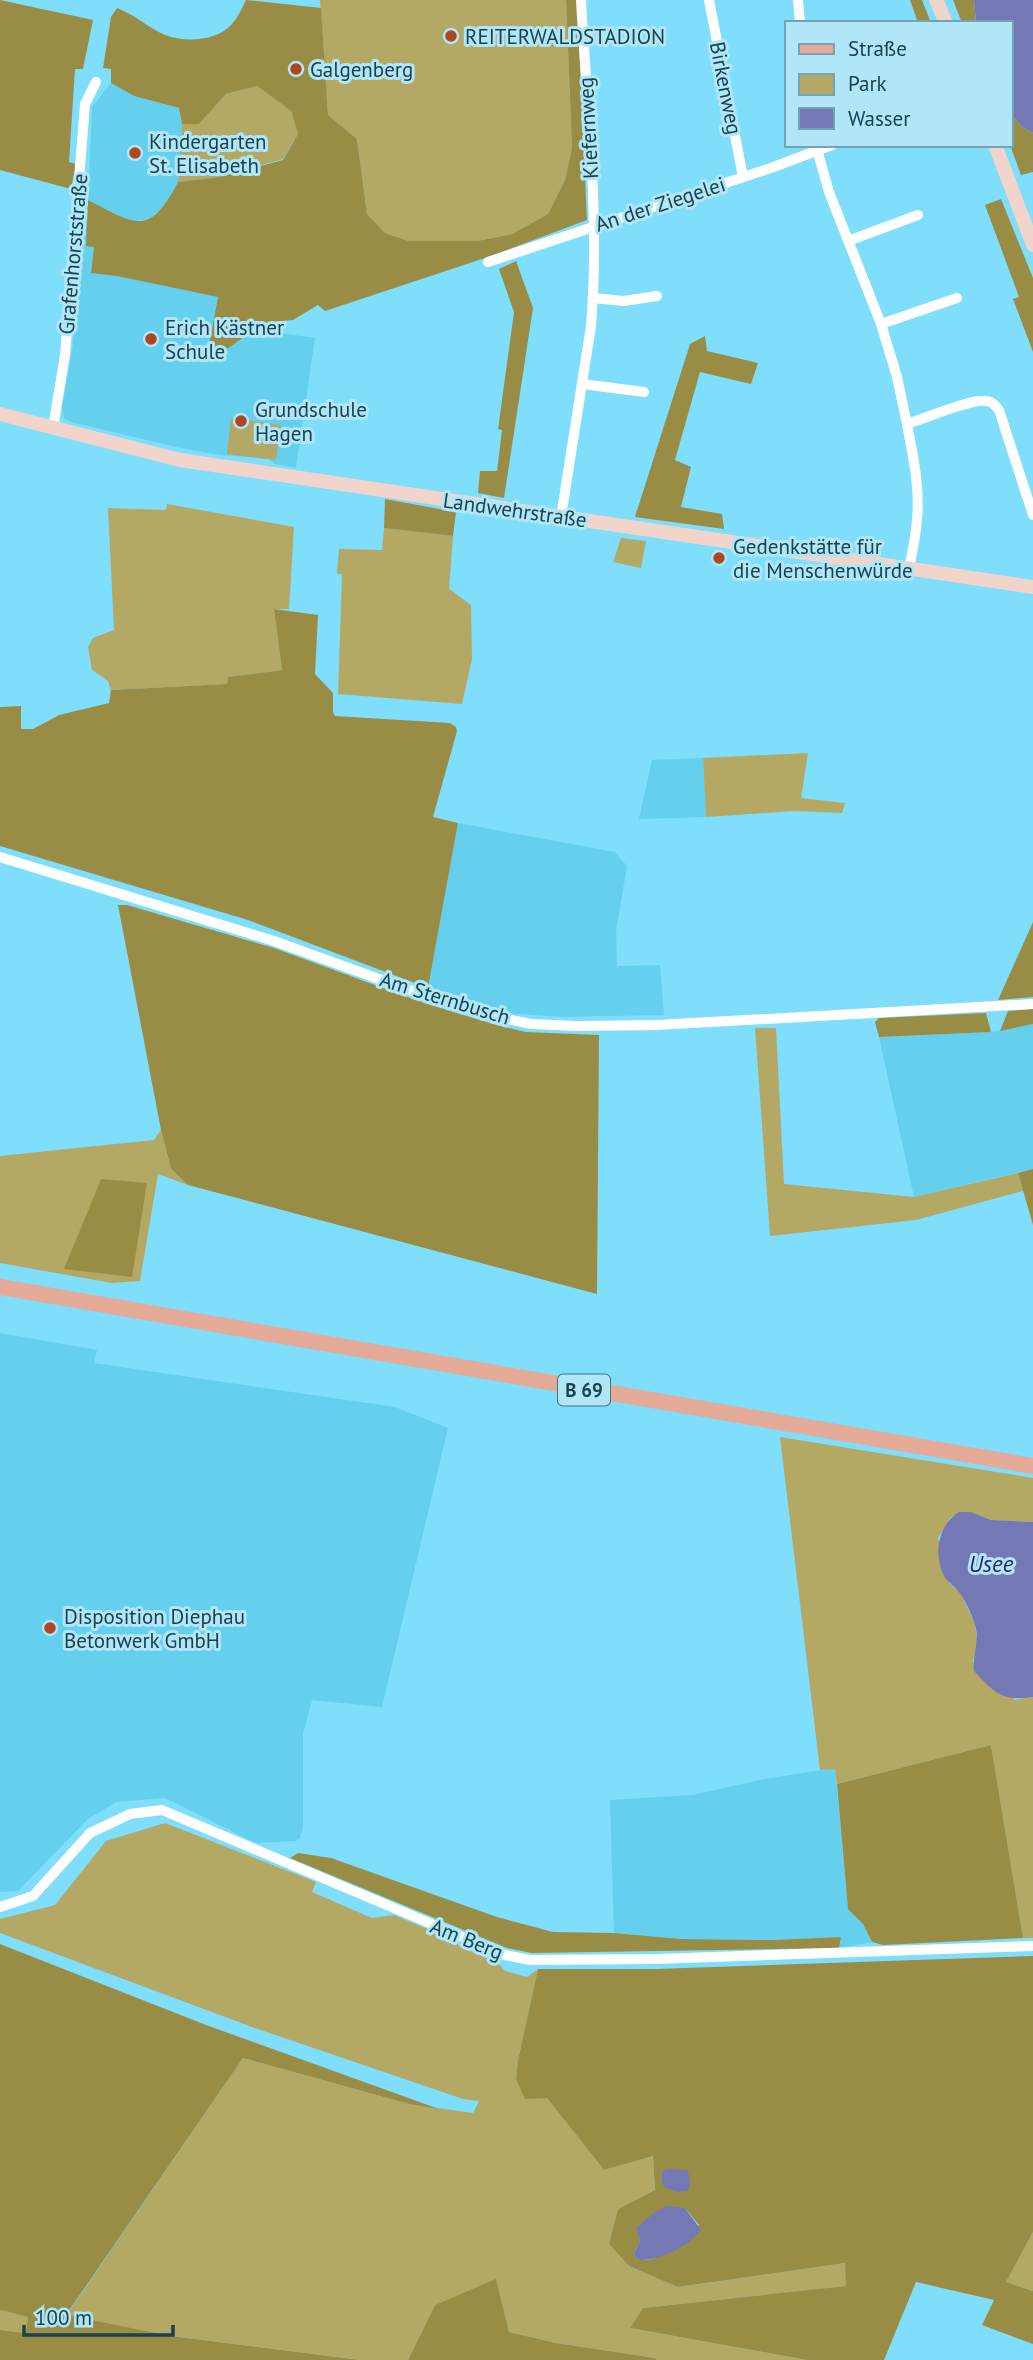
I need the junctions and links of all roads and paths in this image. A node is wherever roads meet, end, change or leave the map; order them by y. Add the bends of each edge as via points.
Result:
1 (581, 0) edge
2 (709, 0) edge
3 (797, 0) edge
4 (936, 0) edge
5 (800, 21) edge
6 (945, 21) edge
7 (96, 82) dead end
8 (996, 147) edge
9 (817, 148) edge
10 (743, 177) junction
11 (918, 215) dead end
12 (593, 226) junction
13 (848, 241) junction
14 (1033, 245) edge
15 (488, 262) dead end
16 (657, 296) dead end
17 (593, 298) junction
18 (957, 298) dead end
19 (881, 324) junction
20 (582, 384) junction
21 (644, 392) dead end
22 (0, 414) edge
23 (907, 425) junction
24 (53, 428) junction
25 (1033, 515) edge
26 (561, 517) junction
27 (909, 569) junction
28 (1033, 587) edge
29 (0, 857) edge
30 (1033, 1003) edge
31 (0, 1287) edge
32 (1033, 1466) edge
33 (0, 1908) edge
34 (1033, 1946) edge

1 - 12 street, Kiefernweg
2 - 10 street, Birkenweg
3 - 5 street
4 - 6 street
7 - 24 street, Grafenhorststraße via 85,104 65,355
8 - 14 street
9 - 10 street, An der Ziegelei
9 - 13 street
10 - 12 street, An der Ziegelei
11 - 13 street
12 - 15 street, An der Ziegelei
12 - 17 street, Kiefernweg
13 - 19 street
16 - 17 street via 624,301
17 - 20 street, Kiefernweg
18 - 19 street
19 - 23 street
20 - 21 street
20 - 26 street, Kiefernweg
22 - 24 street, Landwehrstraße
23 - 25 street via 982,400 995,405
23 - 27 street via 918,503
24 - 26 street, Landwehrstraße via 180,460
26 - 27 street, Landwehrstraße
27 - 28 street, Landwehrstraße
29 - 30 street, Am Sternbusch via 274,941 477,1012 531,1024 657,1025
31 - 32 main road, B 69
33 - 34 street, Am Berg via 33,1896 90,1833 130,1814 162,1810 505,1955 530,1960

